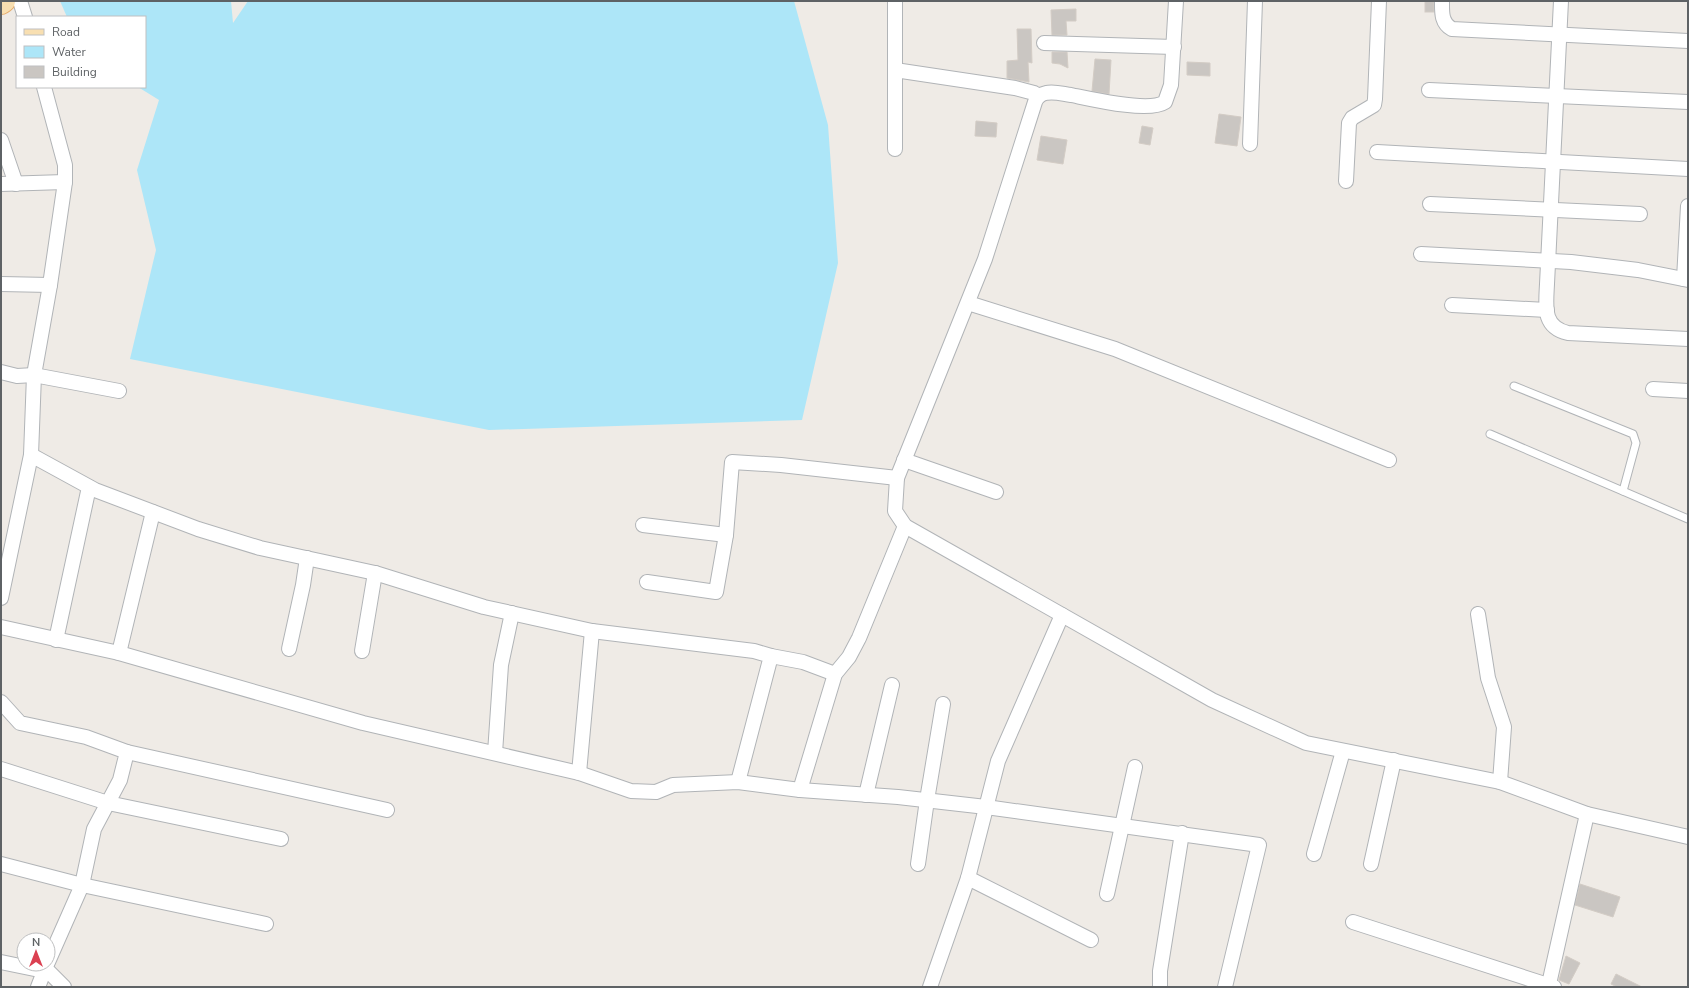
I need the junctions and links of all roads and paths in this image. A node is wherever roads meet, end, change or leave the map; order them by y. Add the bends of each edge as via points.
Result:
1 (4, 1) edge
2 (20, 1) edge
3 (895, 1) edge
4 (1176, 1) edge
5 (1255, 1) edge
6 (1379, 1) edge
7 (1442, 1) edge
8 (1561, 1) edge
9 (1, 3) edge
10 (25, 16) edge
11 (1560, 34) junction
12 (1688, 41) edge
13 (1044, 43) dead end
14 (1174, 47) junction
15 (895, 70) junction
16 (44, 88) edge
17 (1430, 90) dead end
18 (1039, 96) junction
19 (1557, 96) junction
20 (1688, 102) edge
21 (1, 140) edge
22 (1250, 144) dead end
23 (895, 149) dead end
24 (1376, 152) dead end
25 (1554, 161) junction
26 (1688, 168) edge
27 (1346, 181) dead end
28 (65, 182) junction
29 (1, 184) edge
30 (16, 184) junction
31 (1430, 204) dead end
32 (1688, 206) edge
33 (1551, 210) junction
34 (1640, 214) dead end
35 (1421, 254) dead end
36 (1548, 260) junction
37 (1686, 279) edge
38 (1, 284) edge
39 (50, 285) junction
40 (968, 303) junction
41 (1452, 305) dead end
42 (1547, 310) junction
43 (1688, 339) edge
44 (1, 372) edge
45 (34, 375) junction
46 (1514, 386) dead end
47 (1653, 389) dead end
48 (119, 391) dead end
49 (1688, 391) edge
50 (1490, 434) dead end
51 (30, 455) junction
52 (904, 460) junction
53 (1388, 460) dead end
54 (897, 478) junction
55 (89, 487) junction
56 (1623, 491) junction
57 (996, 492) dead end
58 (153, 512) junction
59 (1688, 519) edge
60 (643, 525) dead end
61 (905, 526) junction
62 (726, 535) junction
63 (307, 558) junction
64 (375, 573) junction
65 (647, 582) dead end
66 (1, 595) edge
67 (512, 613) junction
68 (1478, 614) dead end
69 (1062, 615) junction
70 (1, 627) edge
71 (592, 631) junction
72 (56, 640) junction
73 (289, 649) dead end
74 (362, 651) dead end
75 (119, 653) junction
76 (771, 656) junction
77 (835, 674) junction
78 (892, 685) dead end
79 (1, 702) edge
80 (943, 704) dead end
81 (1343, 751) junction
82 (127, 752) junction
83 (496, 753) junction
84 (1394, 760) junction
85 (1135, 768) dead end
86 (1, 769) edge
87 (579, 773) junction
88 (738, 782) junction
89 (1500, 782) junction
90 (800, 790) junction
91 (866, 795) junction
92 (926, 800) junction
93 (108, 803) junction
94 (986, 807) junction
95 (387, 810) dead end
96 (1587, 814) junction
97 (1123, 827) junction
98 (1182, 833) junction
99 (1688, 837) edge
100 (281, 839) dead end
101 (1314, 854) dead end
102 (1, 864) edge
103 (918, 864) dead end
104 (1371, 864) dead end
105 (968, 878) junction
106 (82, 885) junction
107 (1107, 894) dead end
108 (1353, 922) dead end
109 (266, 924) dead end
110 (1091, 940) dead end
111 (56, 944) edge
112 (1, 962) edge
113 (16, 963) edge
114 (44, 972) edge
115 (49, 972) edge
116 (1552, 986) edge
117 (38, 987) edge
118 (64, 987) edge
119 (930, 987) edge
120 (1160, 987) edge
121 (1225, 987) edge

1 - 9 main road
2 - 10 street
3 - 15 street
4 - 14 street
5 - 22 street
6 - 27 street via 1374,105 1352,118 1349,123
7 - 11 street via 1443,20 1452,29
8 - 11 street
11 - 12 street
11 - 19 street
13 - 14 street
14 - 18 street via 1169,96 1161,105 1115,103 1054,92
15 - 18 street via 1015,88
15 - 23 street
16 - 28 street via 65,164
17 - 19 street
18 - 40 street
19 - 20 street
19 - 25 street
21 - 30 street
24 - 25 street
25 - 26 street
25 - 33 street
28 - 30 street
28 - 39 street
29 - 30 street
31 - 33 street
32 - 37 street
33 - 34 street
33 - 36 street
35 - 36 street
36 - 37 street via 1599,265
36 - 42 street
38 - 39 street
39 - 45 street
40 - 52 street
40 - 53 street via 1115,349
41 - 42 street
42 - 43 street via 1552,325 1557,330 1568,333
44 - 45 street via 17,376
45 - 48 street
45 - 51 street
46 - 56 lane via 1633,434 1637,440
47 - 49 street
50 - 56 lane
51 - 55 street
51 - 66 street
52 - 54 street
52 - 57 street
54 - 61 street via 895,511
54 - 62 street via 732,462
55 - 58 street
55 - 72 street
56 - 59 lane
58 - 63 street via 260,548
58 - 75 street
60 - 62 street
61 - 69 street
61 - 77 street via 859,638 849,657
62 - 65 street via 716,592
63 - 64 street
63 - 73 street
64 - 67 street via 484,607
64 - 74 street
67 - 71 street
67 - 83 street via 501,665
68 - 89 street via 1488,678 1504,727
69 - 81 street via 1212,700 1306,743
69 - 94 street via 998,761
70 - 72 street
71 - 76 street via 754,651
71 - 87 street
72 - 75 street
75 - 83 street via 364,723
76 - 77 street via 803,662
76 - 88 street
77 - 90 street
78 - 91 street
79 - 82 street via 20,723 86,737
80 - 92 street
81 - 84 street
81 - 101 street
82 - 93 street via 120,780
82 - 95 street
83 - 87 street
84 - 89 street
84 - 104 street
85 - 97 street
86 - 93 street
87 - 88 street via 631,791 656,792 673,785
88 - 90 street
89 - 96 street
90 - 91 street
91 - 92 street
92 - 94 street
92 - 103 street
93 - 100 street
93 - 106 street via 94,829
94 - 97 street
94 - 105 street
96 - 99 street
96 - 116 street
97 - 98 street
97 - 107 street
98 - 120 street via 1160,971
98 - 121 street via 1260,845
102 - 106 street
105 - 110 street
105 - 119 street
106 - 109 street
106 - 111 street
108 - 116 street
112 - 113 street
114 - 117 street
115 - 118 street

